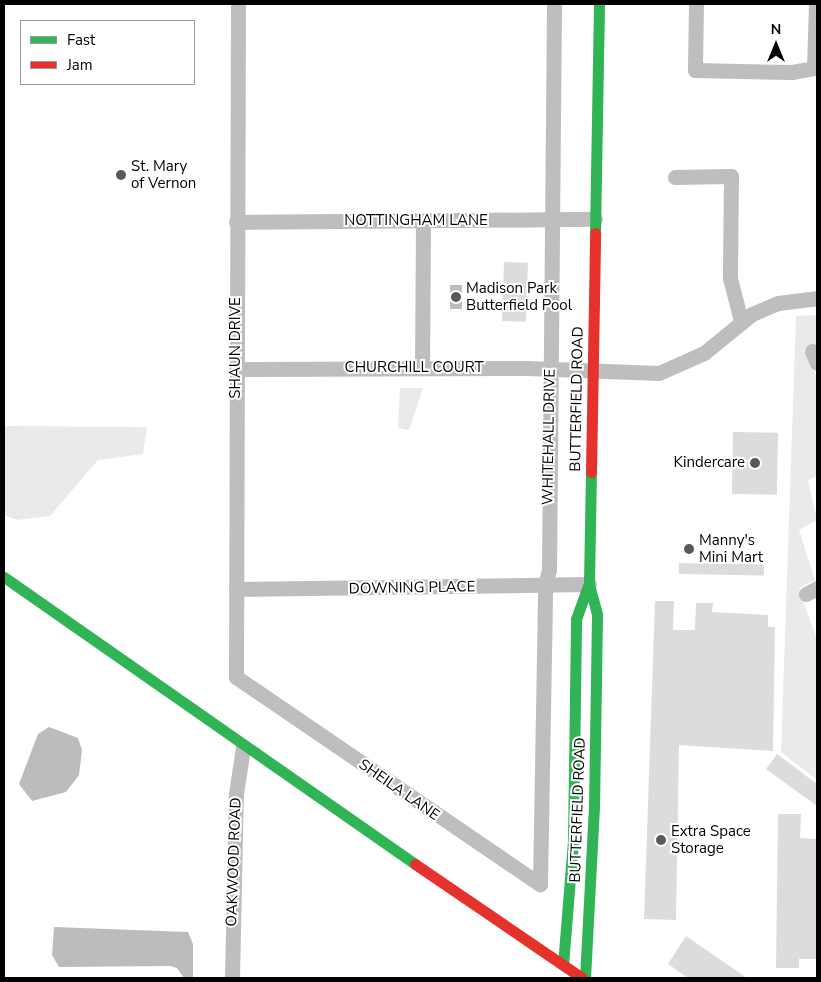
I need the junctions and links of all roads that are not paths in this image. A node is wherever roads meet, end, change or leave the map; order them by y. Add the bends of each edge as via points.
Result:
1 (238, 4) edge
2 (554, 4) edge
3 (599, 4) edge
4 (696, 4) edge
5 (816, 4) edge
6 (674, 177) dead end
7 (552, 219) junction
8 (595, 219) junction
9 (423, 221) junction
10 (236, 222) junction
11 (817, 298) edge
12 (741, 321) junction
13 (422, 368) junction
14 (236, 369) junction
15 (550, 369) junction
16 (593, 372) junction
17 (4, 577) edge
18 (589, 584) junction
19 (545, 585) junction
20 (236, 589) junction
21 (248, 686) joint
22 (243, 747) junction
23 (539, 869) joint
24 (563, 965) junction
25 (232, 978) edge
26 (583, 978) edge

1 - 10 street, SHAUN DRIVE
2 - 7 street, WHITEHALL DRIVE
3 - 8 main road, BUTTERFIELD ROAD
4 - 5 street via 695,70 792,72 814,68
6 - 12 street via 732,176 730,278
7 - 8 street, NOTTINGHAM LANE
7 - 9 street, NOTTINGHAM LANE
7 - 15 street, WHITEHALL DRIVE
8 - 16 main road, BUTTERFIELD ROAD
9 - 10 street, NOTTINGHAM LANE
9 - 13 street
10 - 14 street, SHAUN DRIVE
11 - 12 street, CHURCHILL COURT via 778,303
12 - 16 street, CHURCHILL COURT via 704,353 670,370 646,374
13 - 14 street, CHURCHILL COURT
13 - 15 street, CHURCHILL COURT
14 - 20 street, SHAUN DRIVE
15 - 16 street, CHURCHILL COURT
15 - 19 street, WHITEHALL DRIVE via 549,570
16 - 18 main road, BUTTERFIELD ROAD
17 - 22 main road
18 - 19 street, DOWNING PLACE
18 - 24 main road, BUTTERFIELD ROAD via 576,619 573,840
18 - 26 main road, BUTTERFIELD ROAD via 598,614 594,807
19 - 20 street, DOWNING PLACE
19 - 23 street, WHITEHALL DRIVE
20 - 21 street, SHAUN DRIVE via 236,677
21 - 23 street, SHEILA LANE via 540,884
22 - 24 main road
22 - 25 street, OAKWOOD ROAD via 235,803
24 - 26 main road

